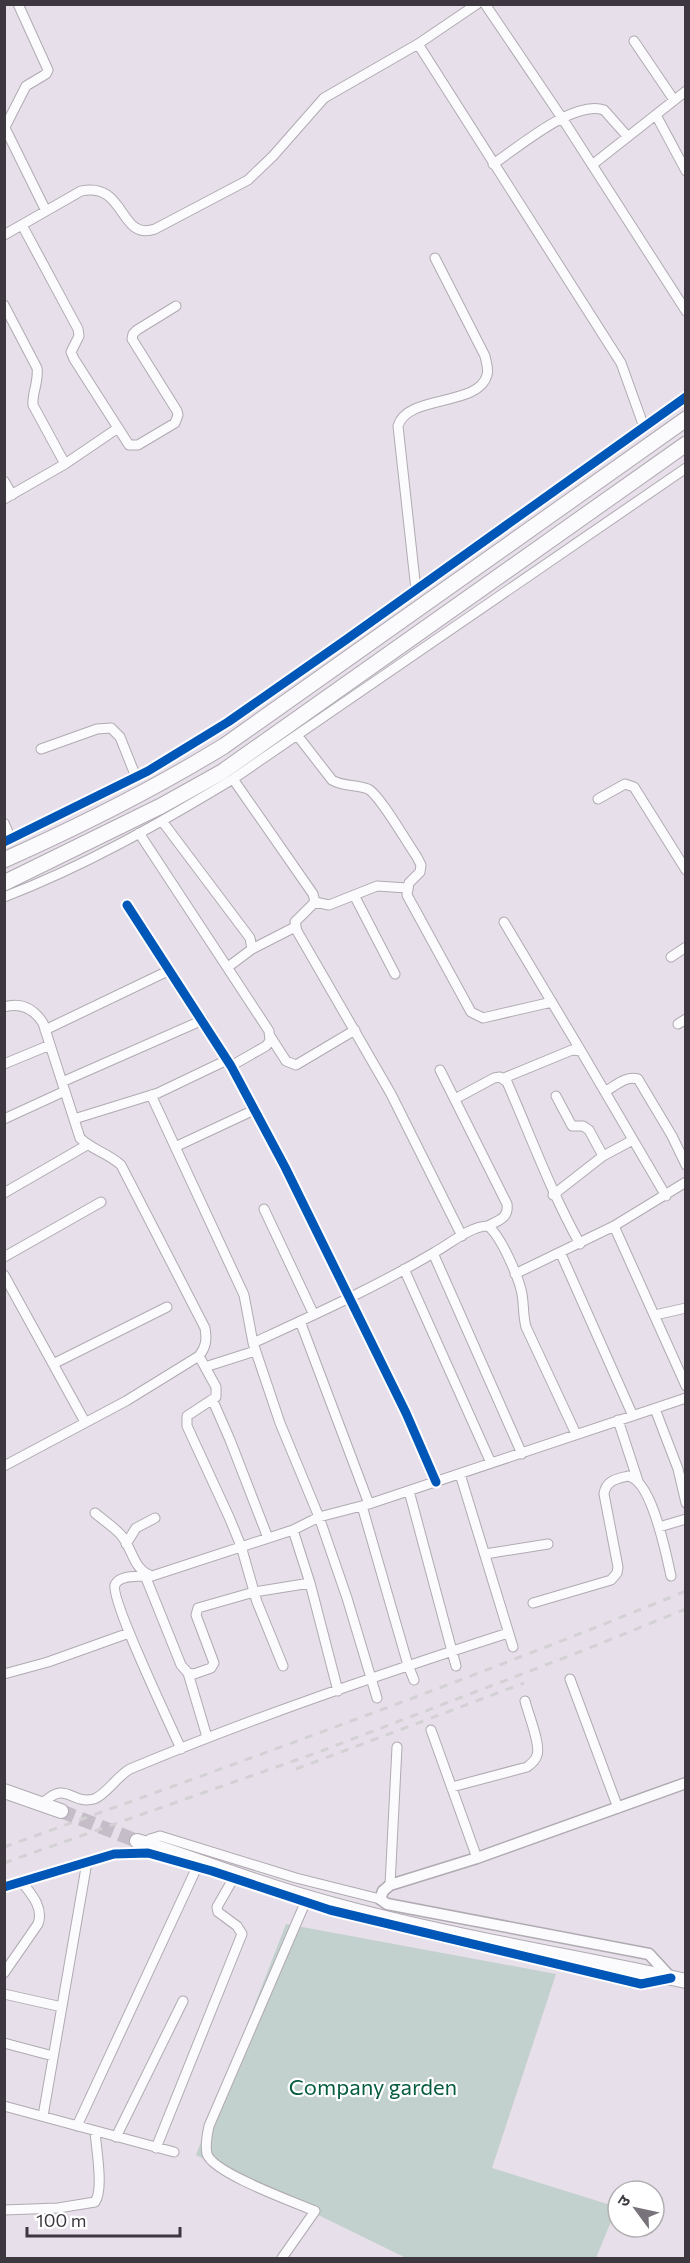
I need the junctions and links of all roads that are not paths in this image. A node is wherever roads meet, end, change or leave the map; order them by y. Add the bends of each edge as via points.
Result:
1 (18, 4) edge
2 (477, 4) edge
3 (485, 4) edge
4 (634, 41) dead end
5 (418, 44) junction
6 (686, 91) edge
7 (674, 100) junction
8 (656, 115) junction
9 (562, 118) junction
10 (5, 126) edge
11 (628, 137) junction
12 (686, 150) edge
13 (675, 151) junction
14 (493, 164) junction
15 (592, 165) junction
16 (686, 171) edge
17 (46, 211) junction
18 (22, 225) junction
19 (4, 235) edge
20 (435, 258) dead end
21 (4, 305) edge
22 (176, 306) dead end
23 (686, 311) edge
24 (686, 397) edge
25 (686, 418) edge
26 (644, 427) junction
27 (118, 428) junction
28 (686, 444) edge
29 (65, 464) junction
30 (686, 468) edge
31 (4, 481) edge
32 (8, 497) edge
33 (416, 590) junction
34 (297, 735) junction
35 (41, 749) dead end
36 (136, 777) junction
37 (233, 779) junction
38 (598, 799) dead end
39 (162, 821) junction
40 (4, 823) edge
41 (140, 833) junction
42 (8, 840) edge
43 (4, 860) edge
44 (686, 870) edge
45 (4, 883) edge
46 (406, 888) junction
47 (354, 895) junction
48 (4, 897) edge
49 (315, 902) junction
50 (127, 905) dead end
51 (504, 922) dead end
52 (296, 927) junction
53 (686, 947) edge
54 (252, 949) junction
55 (671, 957) dead end
56 (228, 967) junction
57 (170, 970) junction
58 (395, 974) dead end
59 (552, 1002) junction
60 (4, 1008) edge
61 (203, 1020) junction
62 (45, 1030) junction
63 (354, 1030) junction
64 (270, 1036) junction
65 (50, 1045) junction
66 (581, 1051) junction
67 (229, 1063) junction
68 (4, 1064) edge
69 (440, 1070) dead end
70 (504, 1078) junction
71 (63, 1086) junction
72 (606, 1091) junction
73 (151, 1095) junction
74 (556, 1096) dead end
75 (455, 1099) junction
76 (254, 1110) junction
77 (4, 1119) edge
78 (74, 1119) junction
79 (633, 1140) junction
80 (87, 1145) junction
81 (175, 1147) junction
82 (603, 1156) junction
83 (686, 1165) edge
84 (686, 1182) edge
85 (4, 1193) edge
86 (553, 1195) junction
87 (666, 1196) junction
88 (100, 1202) dead end
89 (264, 1209) dead end
90 (488, 1226) junction
91 (614, 1226) junction
92 (462, 1236) junction
93 (580, 1244) junction
94 (433, 1253) junction
95 (561, 1254) junction
96 (4, 1257) edge
97 (404, 1269) junction
98 (515, 1274) junction
99 (4, 1275) edge
100 (348, 1298) junction
101 (167, 1307) dead end
102 (686, 1308) edge
103 (314, 1315) junction
104 (655, 1315) junction
105 (300, 1322) junction
106 (254, 1347) junction
107 (199, 1356) junction
108 (53, 1364) junction
109 (205, 1367) junction
110 (686, 1386) edge
111 (686, 1398) edge
112 (213, 1401) junction
113 (655, 1409) junction
114 (633, 1416) junction
115 (618, 1420) junction
116 (85, 1422) junction
117 (576, 1434) junction
118 (522, 1454) junction
119 (491, 1463) junction
120 (4, 1466) edge
121 (460, 1474) junction
122 (638, 1480) junction
123 (436, 1482) junction
124 (409, 1491) junction
125 (686, 1503) edge
126 (365, 1505) junction
127 (95, 1514) dead end
128 (319, 1517) junction
129 (155, 1518) dead end
130 (686, 1519) edge
131 (659, 1527) junction
132 (293, 1530) junction
133 (268, 1538) junction
134 (126, 1544) junction
135 (548, 1544) dead end
136 (241, 1546) junction
137 (485, 1554) junction
138 (144, 1575) junction
139 (671, 1576) dead end
140 (310, 1583) junction
141 (254, 1592) junction
142 (533, 1603) dead end
143 (129, 1633) junction
144 (508, 1633) junction
145 (513, 1647) dead end
146 (452, 1651) junction
147 (283, 1665) dead end
148 (408, 1665) junction
149 (456, 1666) dead end
150 (188, 1673) junction
151 (4, 1674) edge
152 (370, 1677) junction
153 (570, 1679) dead end
154 (414, 1680) dead end
155 (338, 1691) junction
156 (377, 1698) dead end
157 (525, 1701) dead end
158 (431, 1730) dead end
159 (207, 1737) junction
160 (397, 1746) dead end
161 (181, 1749) junction
162 (686, 1783) edge
163 (452, 1786) junction
164 (4, 1791) edge
165 (42, 1804) junction
166 (618, 1808) junction
167 (61, 1811) tunnel mouth
168 (141, 1842) joint
169 (477, 1858) junction
170 (87, 1862) junction
171 (198, 1867) junction
172 (232, 1879) junction
173 (21, 1881) junction
174 (390, 1885) junction
175 (4, 1887) edge
176 (380, 1899) junction
177 (305, 1903) junction
178 (4, 1973) edge
179 (670, 1977) junction
180 (686, 1981) edge
181 (4, 1994) edge
182 (183, 2001) dead end
183 (62, 2007) junction
184 (4, 2043) edge
185 (53, 2056) junction
186 (5, 2107) edge
187 (43, 2116) junction
188 (76, 2126) junction
189 (95, 2131) junction
190 (116, 2137) junction
191 (156, 2148) junction
192 (174, 2152) dead end
193 (4, 2210) edge
194 (282, 2259) edge

1 - 10 street via 48,70 26,86
2 - 5 street
3 - 9 street
4 - 7 street
5 - 14 street
5 - 17 street via 324,98 248,180 155,229 137,231 113,199 98,190 81,191
6 - 7 street
7 - 8 street
8 - 11 street
8 - 13 street
9 - 11 street via 599,108
9 - 14 street
9 - 15 street
10 - 17 street
11 - 15 street
12 - 13 street
13 - 16 street
14 - 26 street via 621,363
15 - 23 street
17 - 18 street
18 - 19 street
18 - 27 street via 78,329 71,352
20 - 33 street via 485,356 487,374 483,384 473,390 410,411 400,419
21 - 29 street via 37,368 39,378 33,405
22 - 27 street via 137,330 132,339 177,411 177,419 132,446
24 - 26 street
25 - 43 highway via 224,746 119,806
26 - 33 street
27 - 29 street
28 - 45 highway via 222,772 129,823
29 - 32 street
30 - 34 street
31 - 32 street
33 - 36 street via 228,722
34 - 37 street
34 - 46 street via 332,780 364,788 376,796 421,865
35 - 36 street via 97,729 111,728 120,737
36 - 42 street
37 - 39 street
37 - 49 street
38 - 44 street via 625,784 634,787
39 - 41 street
39 - 54 street via 250,938
40 - 42 street
41 - 48 street
41 - 56 street
46 - 47 street via 377,886
46 - 59 street via 471,1012 483,1018
47 - 49 street via 329,905
47 - 58 street
49 - 52 street via 298,917
50 - 57 street
51 - 59 street
52 - 54 street
52 - 63 street
53 - 55 street
54 - 56 street
56 - 64 street
57 - 61 street
57 - 62 street
59 - 66 street
60 - 62 street via 24,1006 36,1013
61 - 67 street
61 - 71 street
62 - 65 street
63 - 64 street via 296,1065 286,1061
63 - 92 street via 391,1094
64 - 67 street via 266,1046
65 - 68 street
65 - 71 street
66 - 70 street via 572,1050
66 - 72 street
67 - 73 street
67 - 76 street
69 - 75 street
70 - 75 street via 494,1078
70 - 86 street
71 - 77 street
71 - 78 street
72 - 79 street
72 - 83 street via 633,1077 638,1079
73 - 78 street
73 - 81 street
74 - 82 street via 572,1126 589,1130
75 - 90 street via 507,1204 505,1217
76 - 81 street
76 - 100 street
78 - 80 street via 80,1138
79 - 82 street
79 - 87 street
80 - 85 street
80 - 107 street via 110,1155 128,1177 205,1328 205,1348
81 - 106 street via 244,1295
82 - 86 street
84 - 87 street
86 - 93 street
87 - 91 street
88 - 96 street
89 - 103 street
90 - 92 street
90 - 98 street
91 - 93 street
91 - 104 street
92 - 94 street
93 - 95 street
94 - 97 street
94 - 118 street
95 - 98 street
95 - 114 street
97 - 100 street
97 - 119 street
98 - 117 street via 523,1297 526,1327
99 - 108 street
100 - 103 street
100 - 123 street
101 - 108 street
102 - 104 street
103 - 105 street
104 - 110 street
105 - 106 street
105 - 126 street
106 - 109 street
106 - 128 street
107 - 109 street
107 - 116 street
108 - 116 street
109 - 112 street via 216,1387
111 - 113 street
112 - 133 street
112 - 136 street via 191,1413 186,1421
113 - 114 street
113 - 125 street via 678,1469
114 - 115 street
115 - 117 street
115 - 122 street
116 - 120 street
117 - 118 street
118 - 119 street
119 - 121 street
121 - 123 street
121 - 137 street
122 - 131 street
122 - 142 street via 628,1476 610,1482 605,1488 618,1567 615,1577
123 - 124 street
124 - 126 street
124 - 146 street
126 - 128 street
126 - 148 street
127 - 134 street
128 - 132 street
128 - 152 street
129 - 134 street via 136,1528
130 - 131 street
131 - 139 street
132 - 133 street
132 - 140 street
133 - 136 street
134 - 138 street
135 - 137 street
136 - 138 street via 152,1576
136 - 141 street
137 - 144 street
138 - 143 street via 120,1579 115,1585
138 - 150 street via 181,1665
140 - 141 street
140 - 155 street
141 - 147 street
141 - 150 street via 198,1608 196,1615 214,1663 211,1668
143 - 151 street
143 - 161 street
144 - 145 street
144 - 146 street
146 - 148 street
146 - 149 street
148 - 152 street
148 - 154 street
150 - 159 street
152 - 155 street
152 - 156 street
153 - 166 street
155 - 159 street
157 - 163 street via 538,1747 533,1762 527,1767
158 - 163 street
159 - 161 street
160 - 174 street
161 - 165 street via 122,1774 91,1800 57,1792
162 - 166 street
163 - 169 street
164 - 165 main road
165 - 167 main road
166 - 169 street
168 - 176 street via 160,1836
168 - 179 main road via 332,1905
169 - 174 street
170 - 171 street via 138,1852
170 - 173 street
170 - 183 street
171 - 172 street
171 - 188 street
172 - 177 street
172 - 191 street via 218,1912 242,1934
173 - 175 street
173 - 178 street via 38,1905 41,1917
174 - 176 street
176 - 179 street via 387,1904 648,1954
177 - 179 street via 641,1984
177 - 194 street via 206,2141 208,2156 232,2175 315,2211
179 - 180 main road
181 - 183 street
182 - 190 street
183 - 185 street
184 - 185 street
185 - 187 street
186 - 187 street
187 - 188 street
188 - 189 street
189 - 190 street
189 - 193 street via 99,2197 95,2202
190 - 191 street
191 - 192 street

